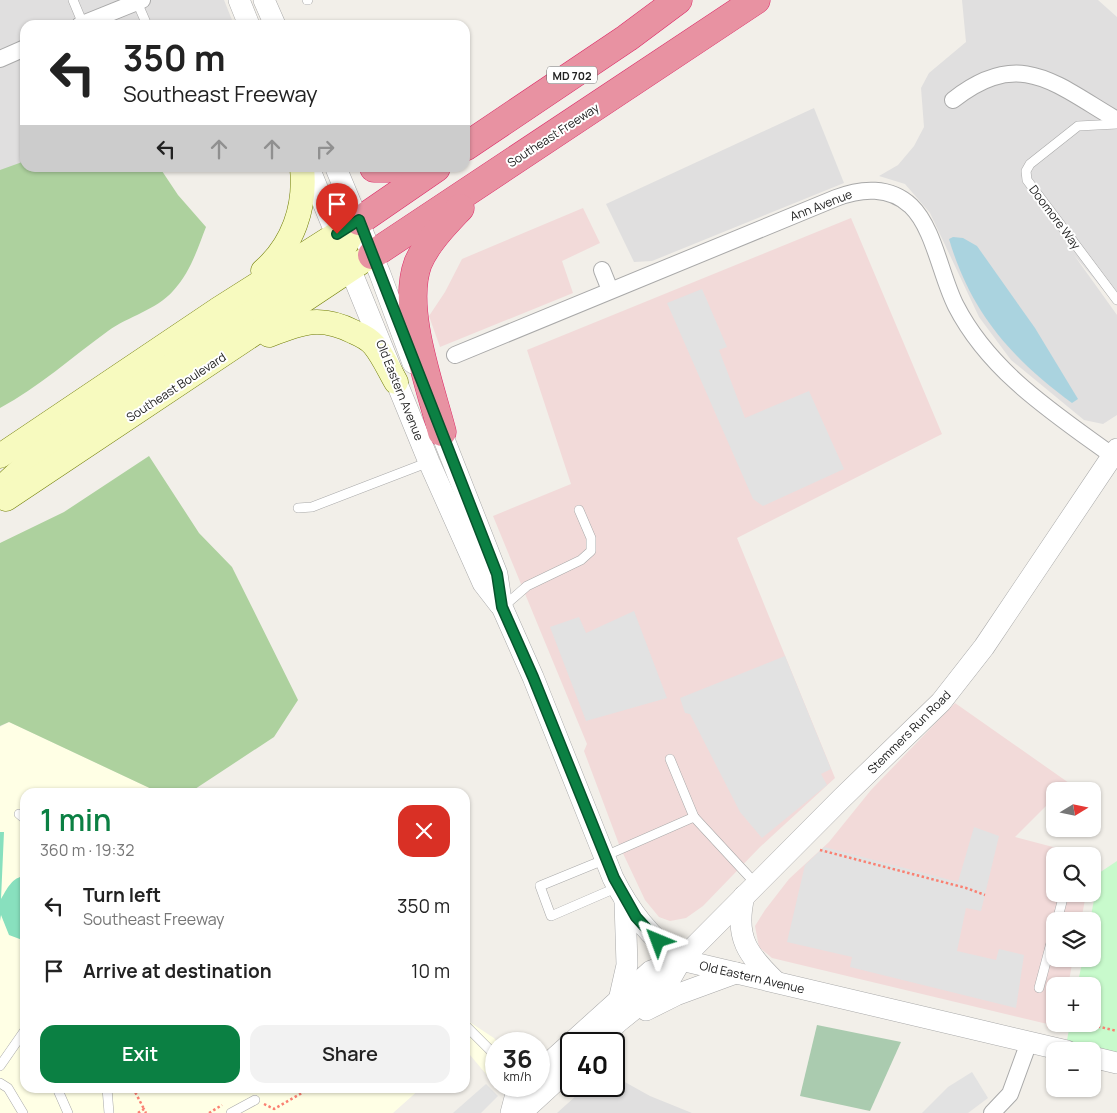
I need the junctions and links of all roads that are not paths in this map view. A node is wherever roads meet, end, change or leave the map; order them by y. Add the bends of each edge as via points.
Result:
1 (73, 0) edge
2 (239, 0) edge
3 (264, 0) edge
4 (678, 0) edge
5 (756, 0) edge
6 (140, 1) edge
7 (80, 20) edge
8 (91, 20) edge
9 (145, 20) edge
10 (247, 20) edge
11 (273, 20) edge
12 (20, 50) edge
13 (0, 59) edge
14 (953, 100) dead end
15 (1117, 120) edge
16 (1117, 124) edge
17 (470, 144) edge
18 (302, 172) edge
19 (311, 172) edge
20 (337, 172) edge
21 (432, 172) edge
22 (486, 179) junction
23 (352, 246) junction
24 (602, 270) dead end
25 (610, 290) junction
26 (1115, 293) edge
27 (217, 310) junction
28 (234, 348) junction
29 (455, 355) dead end
30 (396, 382) junction
31 (442, 432) junction
32 (1115, 454) edge
33 (0, 456) edge
34 (429, 462) junction
35 (0, 489) edge
36 (0, 502) edge
37 (298, 508) dead end
38 (579, 510) dead end
39 (502, 607) junction
40 (670, 759) dead end
41 (694, 817) junction
42 (606, 858) junction
43 (750, 890) junction
44 (622, 894) junction
45 (643, 926) junction
46 (709, 932) junction
47 (681, 960) junction
48 (1046, 962) edge
49 (736, 973) junction
50 (777, 982) junction
51 (1039, 988) dead end
52 (620, 996) junction
53 (618, 1022) junction
54 (470, 1030) edge
55 (608, 1032) edge
56 (20, 1038) edge
57 (1029, 1042) junction
58 (485, 1045) edge
59 (1046, 1046) edge
60 (1101, 1059) edge
61 (550, 1062) edge
62 (1117, 1063) edge
63 (0, 1066) edge
64 (560, 1077) edge
65 (0, 1083) edge
66 (59, 1093) edge
67 (107, 1093) edge
68 (515, 1097) edge
69 (255, 1100) road end
70 (23, 1113) edge
71 (68, 1113) edge
72 (109, 1113) edge
73 (231, 1113) edge
74 (511, 1113) edge
75 (520, 1113) edge
76 (992, 1113) edge

1 - 7 lane
2 - 10 street
3 - 11 street
4 - 17 highway, MD 702
5 - 22 highway, Southeast Freeway / MD 702
6 - 8 street
6 - 9 lane
12 - 13 street
14 - 15 street via 986,78 1025,74 1064,87
16 - 26 lane, Doomore Way via 1078,126 1030,164 1026,171 1028,180
18 - 27 main road via 299,216 285,247 275,260
19 - 23 street, Old Eastern Avenue
20 - 23 street, Old Eastern Avenue
21 - 23 highway, MD 702
22 - 23 highway, Southeast Freeway / MD 702
22 - 31 highway via 427,246 412,286 416,327
23 - 27 main road, MD 702
23 - 28 main road, Southeast Boulevard / MD 702
23 - 30 street, Old Eastern Avenue
23 - 31 street, Old Eastern Avenue
23 - 35 main road via 54,443
24 - 25 street
25 - 29 street, Ann Avenue
25 - 32 street, Ann Avenue via 852,192 870,189 894,195 911,206 920,217 956,306 1001,369 1033,396
27 - 33 main road, MD 702
28 - 30 main road via 293,326 317,321 333,322 373,344
28 - 36 main road, Southeast Boulevard / MD 702
30 - 34 street, Old Eastern Avenue
31 - 39 street, Old Eastern Avenue via 497,574
32 - 43 street, Stemmers Run Road via 947,696
34 - 37 lane via 312,507
34 - 39 street, Old Eastern Avenue via 483,583
38 - 39 lane via 592,538 591,551 581,560 527,586
39 - 42 street, Old Eastern Avenue
40 - 41 lane
41 - 42 lane
41 - 43 lane
42 - 44 street, Old Eastern Avenue
42 - 44 lane via 540,886 552,916
43 - 46 street, Stemmers Run Road
43 - 50 street via 741,909 744,945 752,959
44 - 45 street, Old Eastern Avenue
44 - 52 street via 627,965
45 - 46 street via 674,939
45 - 47 street, Old Eastern Avenue
46 - 47 street, Stemmers Run Road
47 - 49 street, Old Eastern Avenue
47 - 52 street via 655,968
47 - 53 street via 669,981
48 - 51 lane
49 - 50 street, Old Eastern Avenue
49 - 53 street
50 - 57 street, Old Eastern Avenue
52 - 61 street
53 - 55 street
54 - 58 lane
56 - 63 lane
57 - 59 street, Old Eastern Avenue
57 - 76 street via 1010,1094
60 - 62 street
64 - 75 street
65 - 70 lane via 8,1088
66 - 71 lane
67 - 72 lane
68 - 74 street
69 - 73 lane

